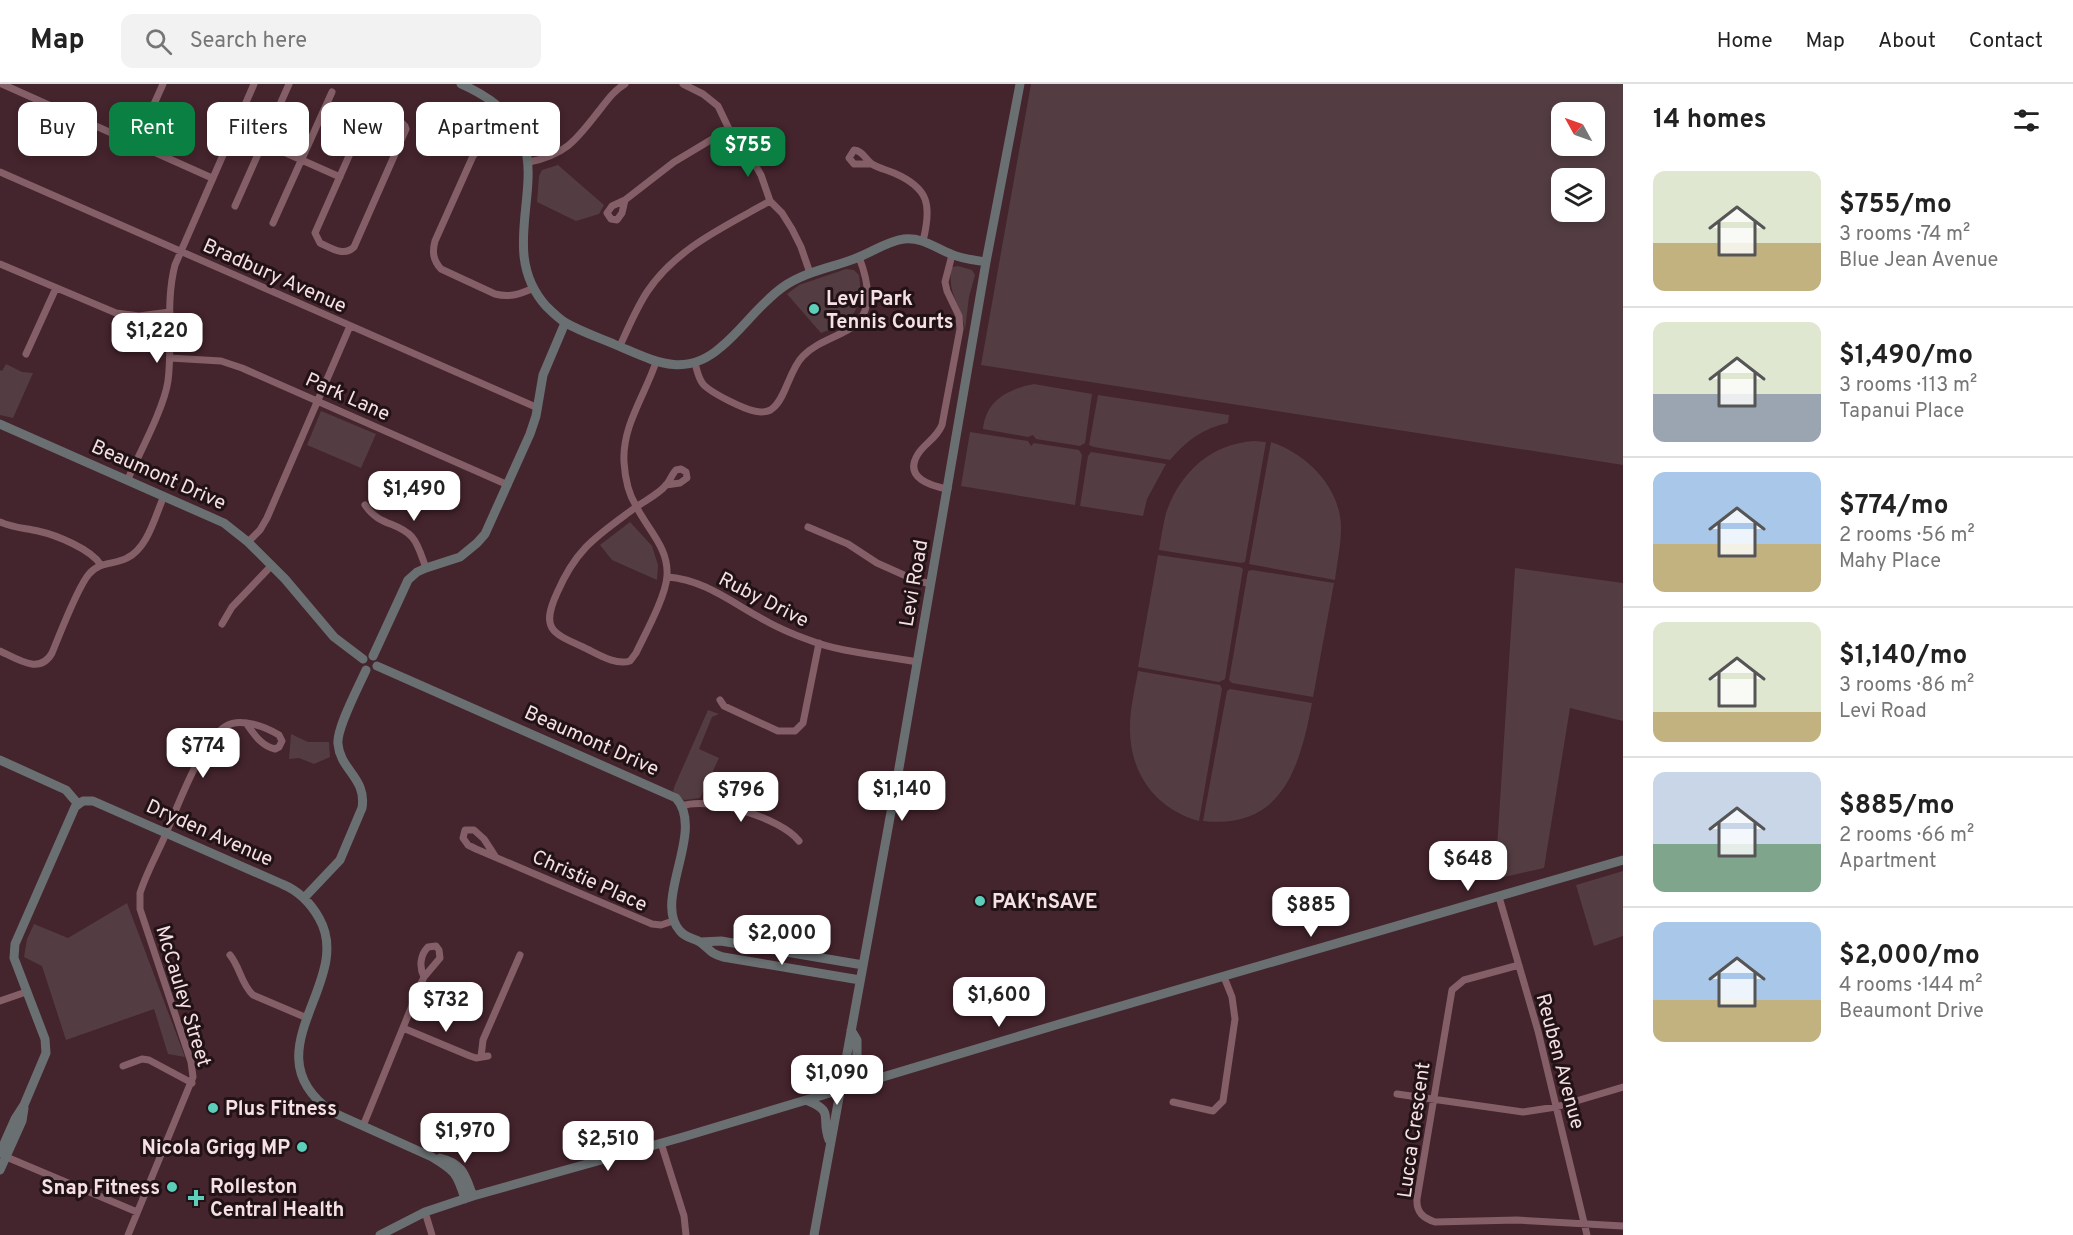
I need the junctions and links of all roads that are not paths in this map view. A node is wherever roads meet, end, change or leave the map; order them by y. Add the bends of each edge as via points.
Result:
1 (163, 84) edge
2 (254, 84) edge
3 (289, 84) edge
4 (460, 84) edge
5 (625, 84) edge
6 (683, 84) edge
7 (1020, 84) edge
8 (6, 85) edge
9 (332, 92) dead end
10 (155, 102) edge
11 (246, 102) edge
12 (281, 102) edge
13 (492, 102) edge
14 (729, 129) junction
15 (109, 132) edge
16 (163, 156) edge
17 (222, 156) edge
18 (257, 156) edge
19 (292, 156) edge
20 (473, 156) edge
21 (527, 156) edge
22 (301, 160) junction
23 (529, 162) junction
24 (872, 164) dead end
25 (0, 172) edge
26 (340, 177) junction
27 (212, 178) junction
28 (625, 200) dead end
29 (770, 201) junction
30 (235, 206) dead end
31 (273, 223) dead end
32 (923, 240) junction
33 (181, 251) junction
34 (952, 255) junction
35 (859, 257) junction
36 (986, 262) junction
37 (0, 264) edge
38 (810, 273) junction
39 (56, 288) junction
40 (534, 288) junction
41 (170, 312) junction
42 (565, 323) junction
43 (350, 326) junction
44 (620, 346) junction
45 (26, 354) dead end
46 (170, 358) junction
47 (656, 362) junction
48 (695, 363) junction
49 (317, 401) junction
50 (538, 408) junction
51 (0, 424) edge
52 (128, 479) junction
53 (508, 485) junction
54 (666, 485) dead end
55 (948, 489) junction
56 (164, 496) junction
57 (365, 505) dead end
58 (636, 507) junction
59 (0, 522) edge
60 (808, 527) dead end
61 (248, 542) junction
62 (101, 565) junction
63 (272, 566) junction
64 (426, 568) junction
65 (667, 577) junction
66 (931, 584) junction
67 (222, 624) dead end
68 (819, 643) junction
69 (0, 651) edge
70 (373, 656) junction
71 (363, 659) junction
72 (917, 662) junction
73 (377, 666) junction
74 (366, 670) junction
75 (720, 700) dead end
76 (246, 723) junction
77 (0, 759) edge
78 (78, 804) junction
79 (682, 806) junction
80 (166, 832) junction
81 (799, 841) dead end
82 (495, 856) junction
83 (1623, 860) edge
84 (1499, 897) junction
85 (304, 898) junction
86 (673, 921) junction
87 (700, 942) junction
88 (777, 951) junction
89 (230, 955) dead end
90 (520, 955) dead end
91 (774, 965) junction
92 (863, 965) junction
93 (1519, 965) junction
94 (424, 977) dead end
95 (1224, 977) junction
96 (860, 980) junction
97 (26, 992) junction
98 (0, 1000) edge
99 (307, 1018) junction
100 (403, 1028) junction
101 (851, 1030) junction
102 (123, 1066) dead end
103 (878, 1078) junction
104 (192, 1083) junction
105 (1623, 1087) edge
106 (841, 1089) junction
107 (1397, 1094) dead end
108 (1433, 1099) junction
109 (806, 1100) junction
110 (1173, 1102) dead end
111 (1556, 1107) junction
112 (363, 1126) junction
113 (830, 1142) junction
114 (661, 1143) junction
115 (2, 1154) edge
116 (0, 1170) edge
117 (469, 1197) junction
118 (137, 1212) junction
119 (425, 1212) junction
120 (1585, 1223) junction
121 (1623, 1226) edge
122 (128, 1235) edge
123 (380, 1235) edge
124 (432, 1235) edge
125 (686, 1235) edge
126 (814, 1235) edge
127 (1587, 1235) edge

1 - 10 street
2 - 11 street
3 - 12 street
4 - 13 street
5 - 23 street via 612,94 573,144 554,156
6 - 14 street via 718,106
7 - 36 street, Levi Road
8 - 15 street
9 - 22 street
14 - 28 street via 666,167
14 - 29 street via 742,142 765,183
16 - 27 street
17 - 27 street
18 - 30 street
19 - 22 street
20 - 40 street via 435,240 433,253 437,265 502,296
21 - 23 street
22 - 26 street
22 - 31 street
23 - 40 street via 523,243
24 - 32 street via 904,177 923,193 928,217
25 - 33 street, Bradbury Avenue
26 - 26 street via 372,111 405,126 354,247 344,252 320,243 315,233
27 - 33 street
29 - 38 street via 792,229
29 - 44 street via 702,240 668,267 640,303
32 - 34 street
32 - 35 street via 899,240
33 - 41 street via 172,275
33 - 43 street, Bradbury Avenue
34 - 36 street
34 - 55 street via 945,282 959,316 958,340 942,425 919,453 914,466 922,482
35 - 38 street
35 - 48 street via 868,287 862,316 854,327 803,356 774,408 758,412 715,393 701,381
36 - 55 street, Levi Road
37 - 39 street
38 - 48 street via 781,288 721,348
39 - 41 street via 116,313 139,316
39 - 45 street
40 - 42 street
41 - 46 street
42 - 44 street
42 - 50 street via 543,375
43 - 49 street
43 - 50 street, Bradbury Avenue
44 - 47 street
46 - 49 street, Park Lane via 231,364
46 - 52 street via 165,394
47 - 48 street
47 - 58 street via 628,429 624,451 626,481
49 - 53 street, Park Lane
49 - 61 street via 267,518
50 - 53 street
51 - 52 street, Beaumont Drive
52 - 56 street, Beaumont Drive
53 - 64 street via 491,524 477,543 460,557
54 - 58 street
55 - 66 street, Levi Road
56 - 61 street, Beaumont Drive via 225,523
56 - 62 street via 140,548 125,560
57 - 64 street via 378,519 414,539
58 - 65 street via 663,549
58 - 65 street via 575,558 550,609 550,625 562,638 617,663 630,661
59 - 62 street via 46,533 90,552
60 - 66 street via 848,544 877,563
61 - 63 street, Beaumont Drive
62 - 69 street via 85,579 46,662 28,664
63 - 67 street via 232,607
63 - 71 street, Beaumont Drive via 324,627
64 - 70 street via 404,586
65 - 68 street, Ruby Drive via 691,581 727,597 761,619
66 - 72 street, Levi Road
68 - 72 street, Ruby Drive
68 - 75 street via 803,723 795,731 778,731 724,706
70 - 71 street
70 - 73 street
71 - 74 street
72 - 92 street, Levi Road
73 - 74 street
73 - 79 street, Beaumont Drive via 671,794
74 - 85 street via 338,739 340,754 361,787 362,808 340,860
76 - 76 street via 279,735 281,745 275,749 267,747
76 - 80 street, McCauley Street via 224,727 203,753
77 - 78 street via 66,790
78 - 80 street, Dryden Avenue via 100,804
78 - 97 street via 15,944 14,958
79 - 81 street via 702,802 741,810 789,831
79 - 86 street via 686,825 672,903
80 - 85 street, Dryden Avenue via 290,887
80 - 104 street, McCauley Street via 141,888 139,905 192,1067
82 - 82 street, Christie Place via 468,845 463,838 465,830 480,834
82 - 86 street, Christie Place via 652,924
83 - 84 street
84 - 93 street, Reuben Avenue
84 - 95 street
85 - 99 street, Dryden Avenue via 328,940 326,964
86 - 87 street via 685,935
87 - 88 street via 721,941
87 - 91 street via 715,954
88 - 91 street
88 - 92 street
89 - 99 street via 256,997
90 - 100 street via 483,1040 484,1056 470,1056
91 - 96 street
92 - 96 street, Levi Road
93 - 108 street, Lucca Crescent via 1464,980 1452,990
93 - 111 street, Reuben Avenue
94 - 100 street
95 - 103 street
95 - 110 street via 1235,1019 1223,1101 1213,1111
96 - 101 street, Levi Road
97 - 98 street
97 - 115 street via 45,1039 46,1053 24,1105 22,1121
99 - 112 street, Dryden Avenue via 298,1051 307,1084 328,1109
100 - 112 street
101 - 103 street via 857,1040 857,1061
101 - 106 street, Levi Road
102 - 104 street via 149,1060
103 - 106 street
104 - 118 street, McCauley Street
105 - 111 street
106 - 109 street
106 - 113 street, Levi Road
107 - 108 street
108 - 111 street via 1515,1112
108 - 120 street, Lucca Crescent via 1416,1206 1422,1216 1435,1222
109 - 113 street via 823,1108
109 - 114 street
111 - 120 street, Reuben Avenue
112 - 117 street, Dryden Avenue via 454,1162 460,1167
113 - 126 street, Levi Road
114 - 117 street
114 - 125 street via 684,1216
115 - 116 street
115 - 118 street
117 - 119 street
118 - 122 street, McCauley Street
119 - 123 street
119 - 124 street
120 - 121 street, Lucca Crescent
120 - 127 street, Reuben Avenue

